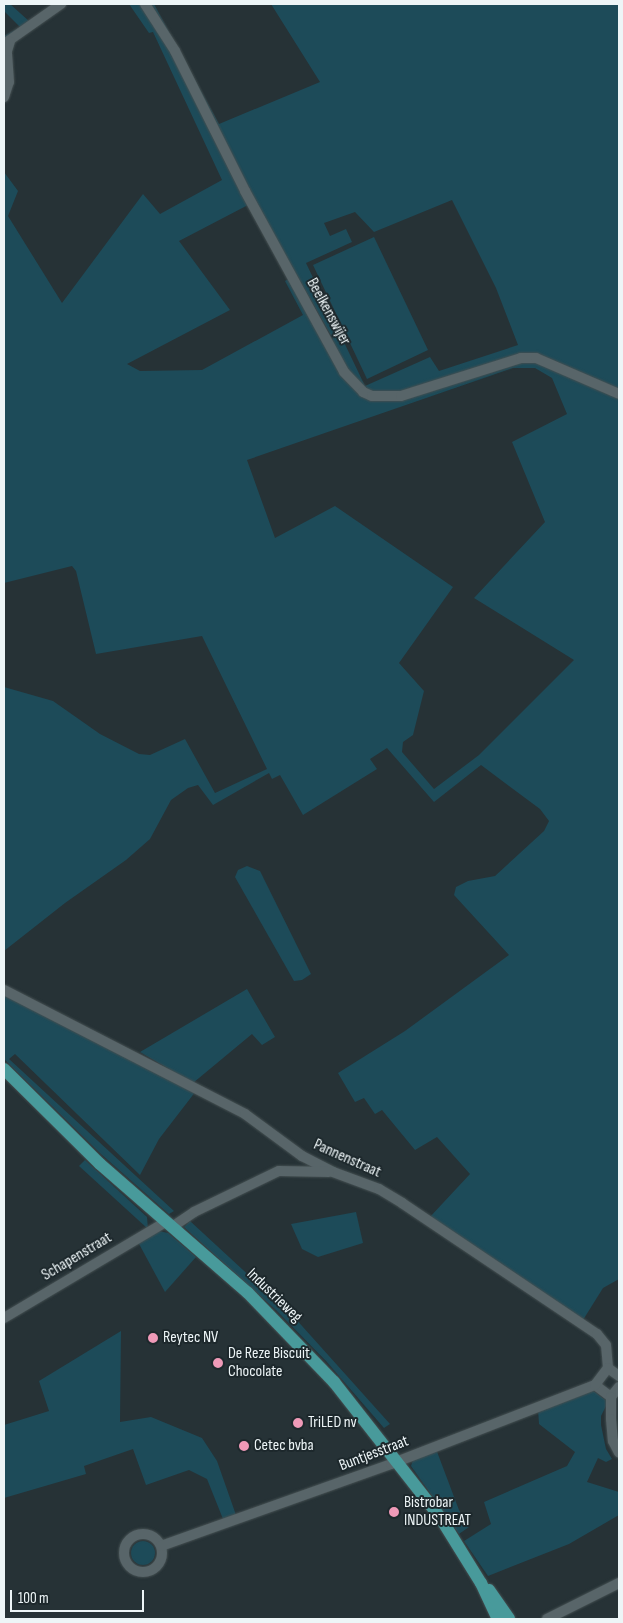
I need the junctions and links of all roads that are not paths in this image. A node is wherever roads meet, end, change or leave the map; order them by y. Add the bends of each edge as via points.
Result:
1 (61, 4) edge
2 (145, 4) edge
3 (7, 42) edge
4 (4, 94) edge
5 (619, 394) edge
6 (4, 990) edge
7 (4, 1068) edge
8 (333, 1172) junction
9 (169, 1224) junction
10 (4, 1318) edge
11 (608, 1368) junction
12 (619, 1376) edge
13 (595, 1384) junction
14 (619, 1387) edge
15 (611, 1397) junction
16 (619, 1453) edge
17 (399, 1461) junction
18 (161, 1546) dead end
19 (481, 1583) junction
20 (619, 1583) edge
21 (577, 1607) junction
22 (498, 1619) edge
23 (509, 1619) edge
24 (547, 1619) edge
25 (561, 1619) edge

1 - 3 street
2 - 5 street, Beelkenswijer via 175,51 245,191 344,372 363,392 372,396 400,396 521,358 536,358
3 - 4 street via 9,82
6 - 8 street, Pannenstraat via 245,1114 302,1156
7 - 9 main road, Industrieweg via 100,1164
8 - 9 street, Schapenstraat via 279,1172
8 - 11 street, Pannenstraat via 379,1189 597,1334 606,1345
9 - 10 street, Schapenstraat
9 - 17 main road, Industrieweg via 294,1338
11 - 12 street
11 - 13 street, Buntjesstraat
13 - 15 street
13 - 17 street, Buntjesstraat
14 - 15 street
15 - 16 street via 611,1432
17 - 18 street, Buntjesstraat
17 - 19 main road, Industrieweg via 440,1517
19 - 22 main road, Industrieweg
19 - 23 main road, Industrieweg via 493,1594
20 - 21 street
21 - 24 street
21 - 25 street

